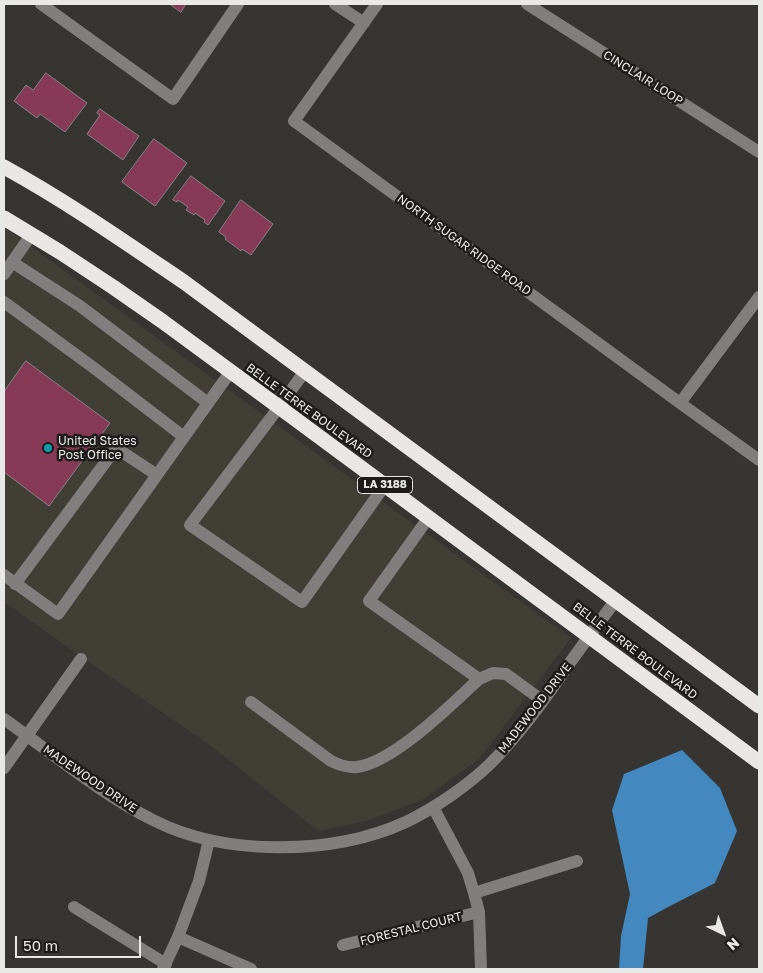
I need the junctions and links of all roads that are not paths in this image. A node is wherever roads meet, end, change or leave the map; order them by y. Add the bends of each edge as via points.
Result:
1 (41, 4) edge
2 (238, 4) edge
3 (335, 4) edge
4 (377, 4) edge
5 (527, 4) edge
6 (364, 23) junction
7 (759, 152) edge
8 (4, 169) edge
9 (4, 218) edge
10 (31, 235) junction
11 (12, 262) junction
12 (4, 274) edge
13 (759, 297) edge
14 (4, 302) edge
15 (231, 371) junction
16 (305, 371) junction
17 (208, 403) junction
18 (680, 403) junction
19 (279, 407) junction
20 (184, 437) junction
21 (759, 460) edge
22 (157, 475) junction
23 (385, 485) junction
24 (429, 517) junction
25 (4, 575) edge
26 (15, 584) junction
27 (616, 600) junction
28 (589, 636) junction
29 (81, 659) dead end
30 (479, 679) junction
31 (543, 701) junction
32 (251, 702) dead end
33 (759, 706) edge
34 (4, 718) edge
35 (27, 735) junction
36 (759, 762) edge
37 (4, 768) edge
38 (434, 807) junction
39 (210, 840) junction
40 (577, 861) dead end
41 (474, 893) junction
42 (74, 907) dead end
43 (479, 912) junction
44 (178, 937) junction
45 (343, 945) dead end
46 (165, 966) edge
47 (251, 969) edge
48 (481, 969) edge

1 - 2 street via 173,99
3 - 6 street
4 - 6 street
5 - 7 street, CINCLAIR LOOP
6 - 18 street, NORTH SUGAR RIDGE ROAD via 294,120
8 - 16 highway via 120,238
9 - 10 highway, BELLE TERRE BOULEVARD / LA 3188
10 - 11 street
10 - 15 highway, BELLE TERRE BOULEVARD / LA 3188 via 113,287
11 - 12 street
11 - 17 street via 80,306
13 - 18 street
14 - 20 street
15 - 17 street
15 - 19 highway, BELLE TERRE BOULEVARD / LA 3188
16 - 19 street
16 - 27 highway
17 - 20 street
18 - 21 street, NORTH SUGAR RIDGE ROAD
19 - 23 highway, BELLE TERRE BOULEVARD / LA 3188
19 - 23 street via 190,525 302,602
20 - 22 street
22 - 26 street via 116,448
22 - 26 street via 58,614
23 - 24 highway, BELLE TERRE BOULEVARD / LA 3188
24 - 28 highway, BELLE TERRE BOULEVARD / LA 3188
24 - 30 street via 369,601
25 - 26 street
27 - 28 street, MADEWOOD DRIVE
27 - 33 highway
28 - 31 street, MADEWOOD DRIVE
28 - 36 highway, BELLE TERRE BOULEVARD / LA 3188
29 - 35 street
30 - 31 street via 493,673 506,674
30 - 32 street via 431,723 395,750 357,767 342,766 331,760
31 - 38 street, MADEWOOD DRIVE via 489,764 465,786
34 - 35 street, MADEWOOD DRIVE
35 - 37 street
35 - 39 street, MADEWOOD DRIVE via 129,807 183,833
38 - 39 street, MADEWOOD DRIVE via 372,835 336,843 273,847
38 - 41 street via 468,873
39 - 44 street
40 - 41 street
41 - 43 street
42 - 46 street
43 - 45 street, FORESTAL COURT
43 - 48 street
44 - 46 street
44 - 47 street

